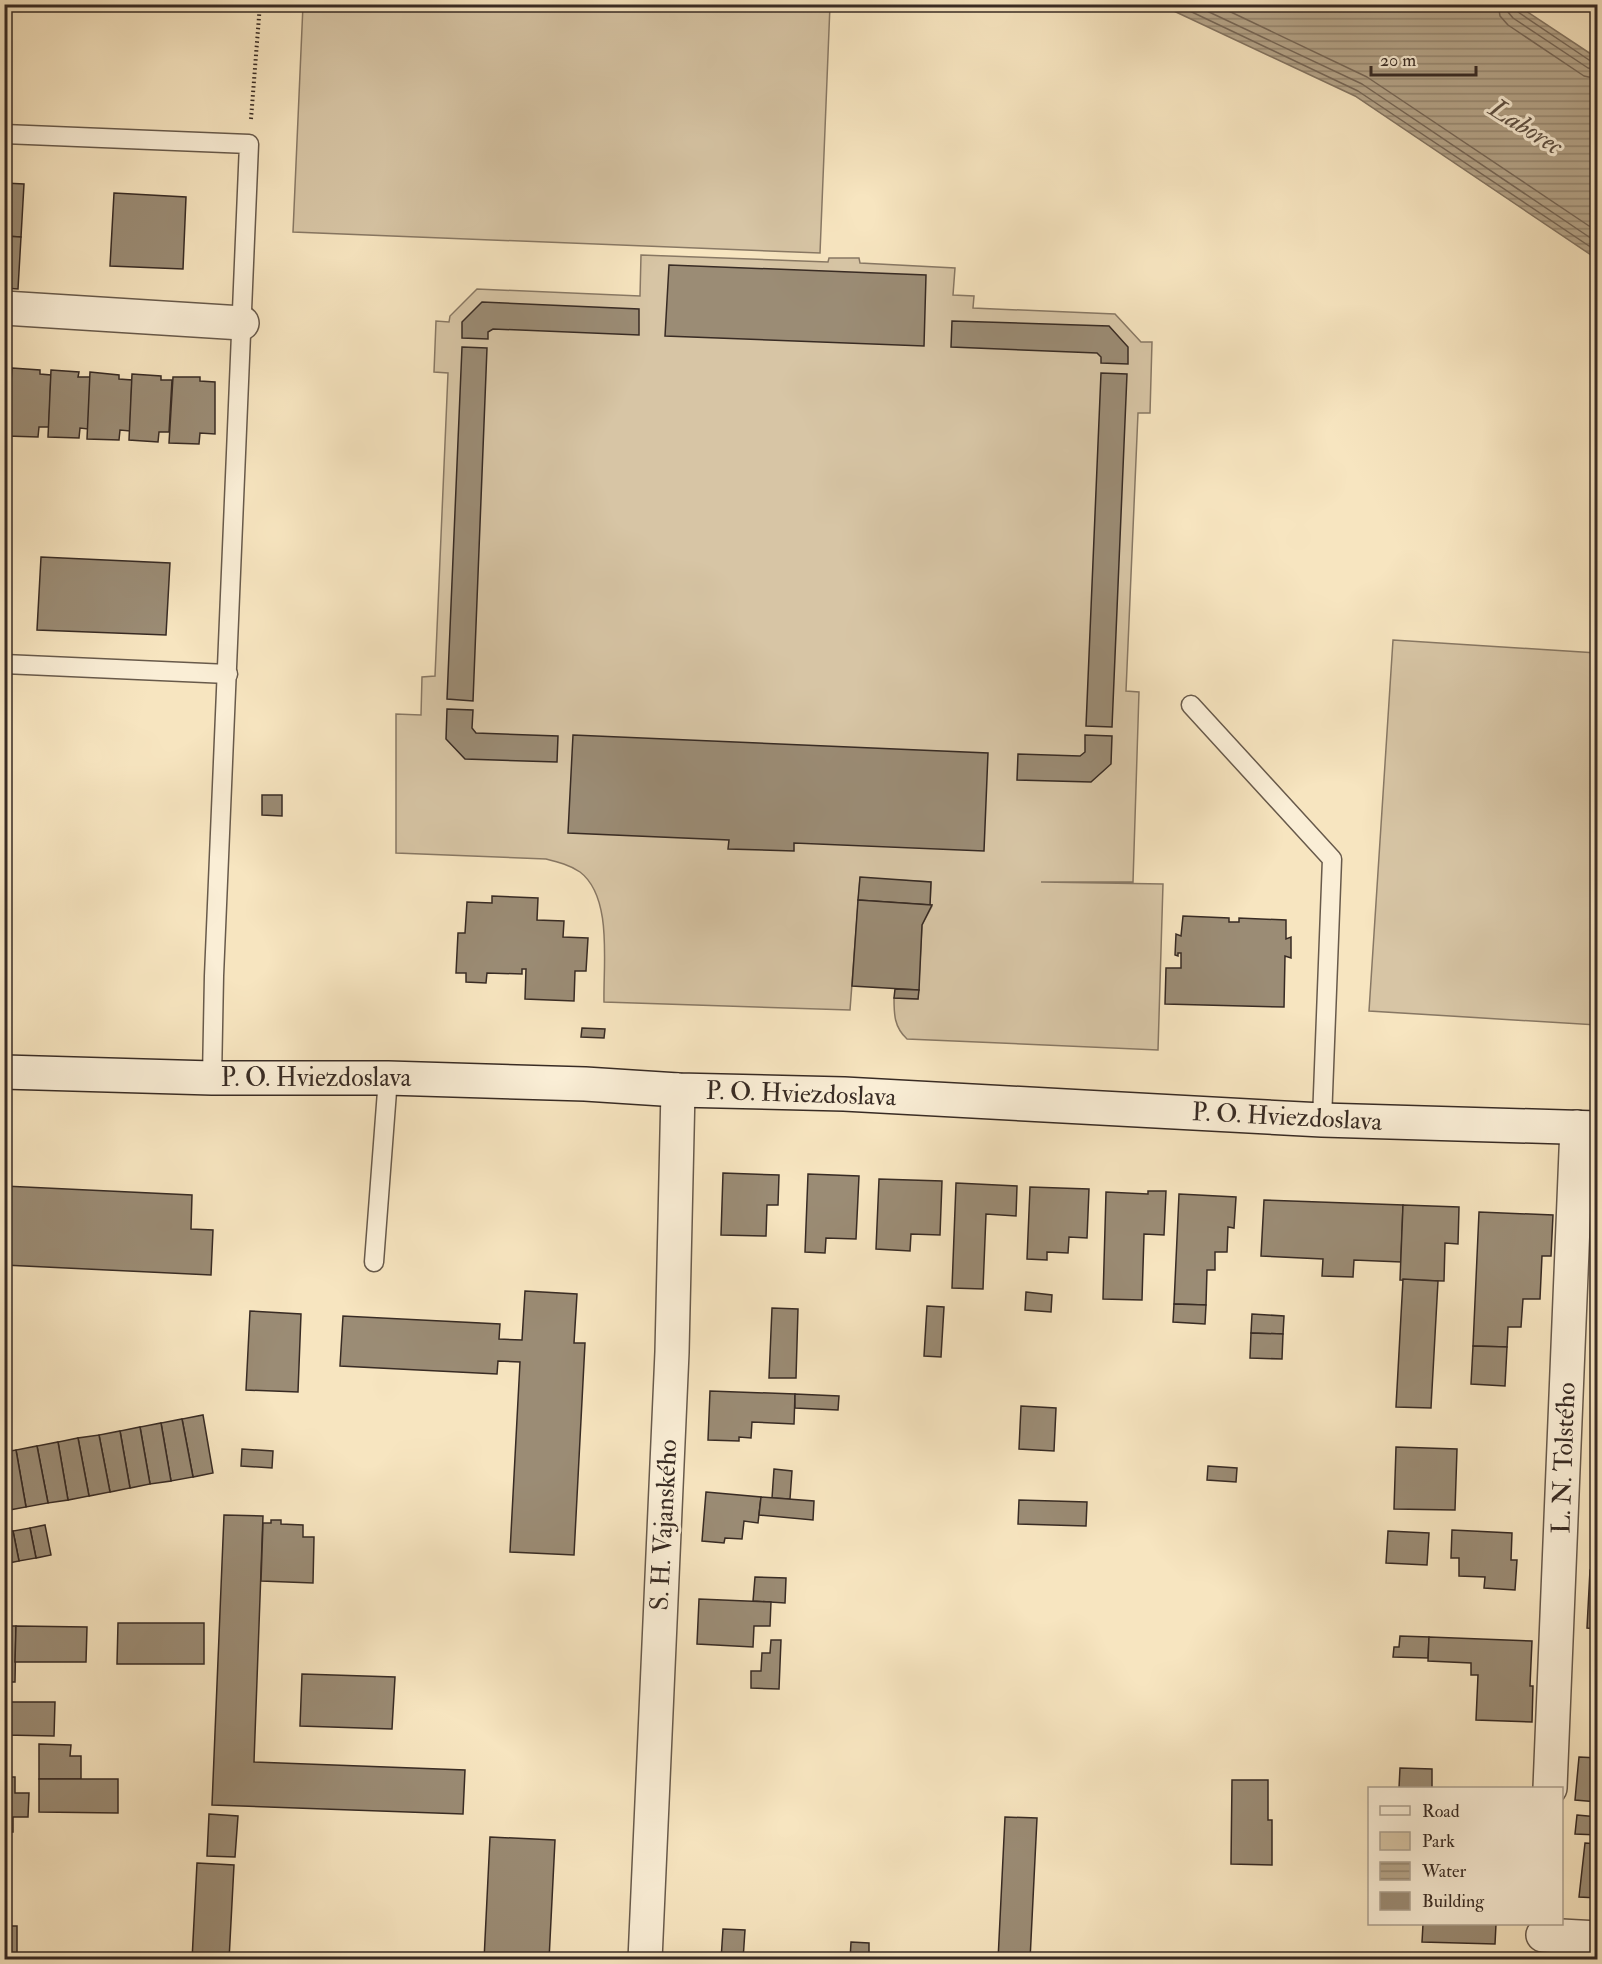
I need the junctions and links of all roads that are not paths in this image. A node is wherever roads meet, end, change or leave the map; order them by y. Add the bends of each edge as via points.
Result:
1 (4, 134) edge
2 (4, 308) edge
3 (242, 323) junction
4 (4, 664) edge
5 (228, 674) junction
6 (1191, 705) dead end
7 (4, 1072) edge
8 (212, 1078) junction
9 (388, 1078) junction
10 (678, 1090) junction
11 (1322, 1120) junction
12 (1587, 1128) edge
13 (375, 1262) dead end
14 (1550, 1787) edge
15 (1598, 1938) edge
16 (1543, 1939) edge
17 (645, 1959) edge

1 - 3 lane via 249,144
2 - 3 street
3 - 5 lane
4 - 5 lane
5 - 8 lane
6 - 11 lane via 1332,859
7 - 8 street, P. O. Hviezdoslava
8 - 9 street, P. O. Hviezdoslava
9 - 10 street, P. O. Hviezdoslava
9 - 13 lane
10 - 11 street, P. O. Hviezdoslava via 844,1094
10 - 17 street, S. H. Vajanského via 672,1352
11 - 12 street, P. O. Hviezdoslava
12 - 14 street, L. N. Tolstého
15 - 16 street

